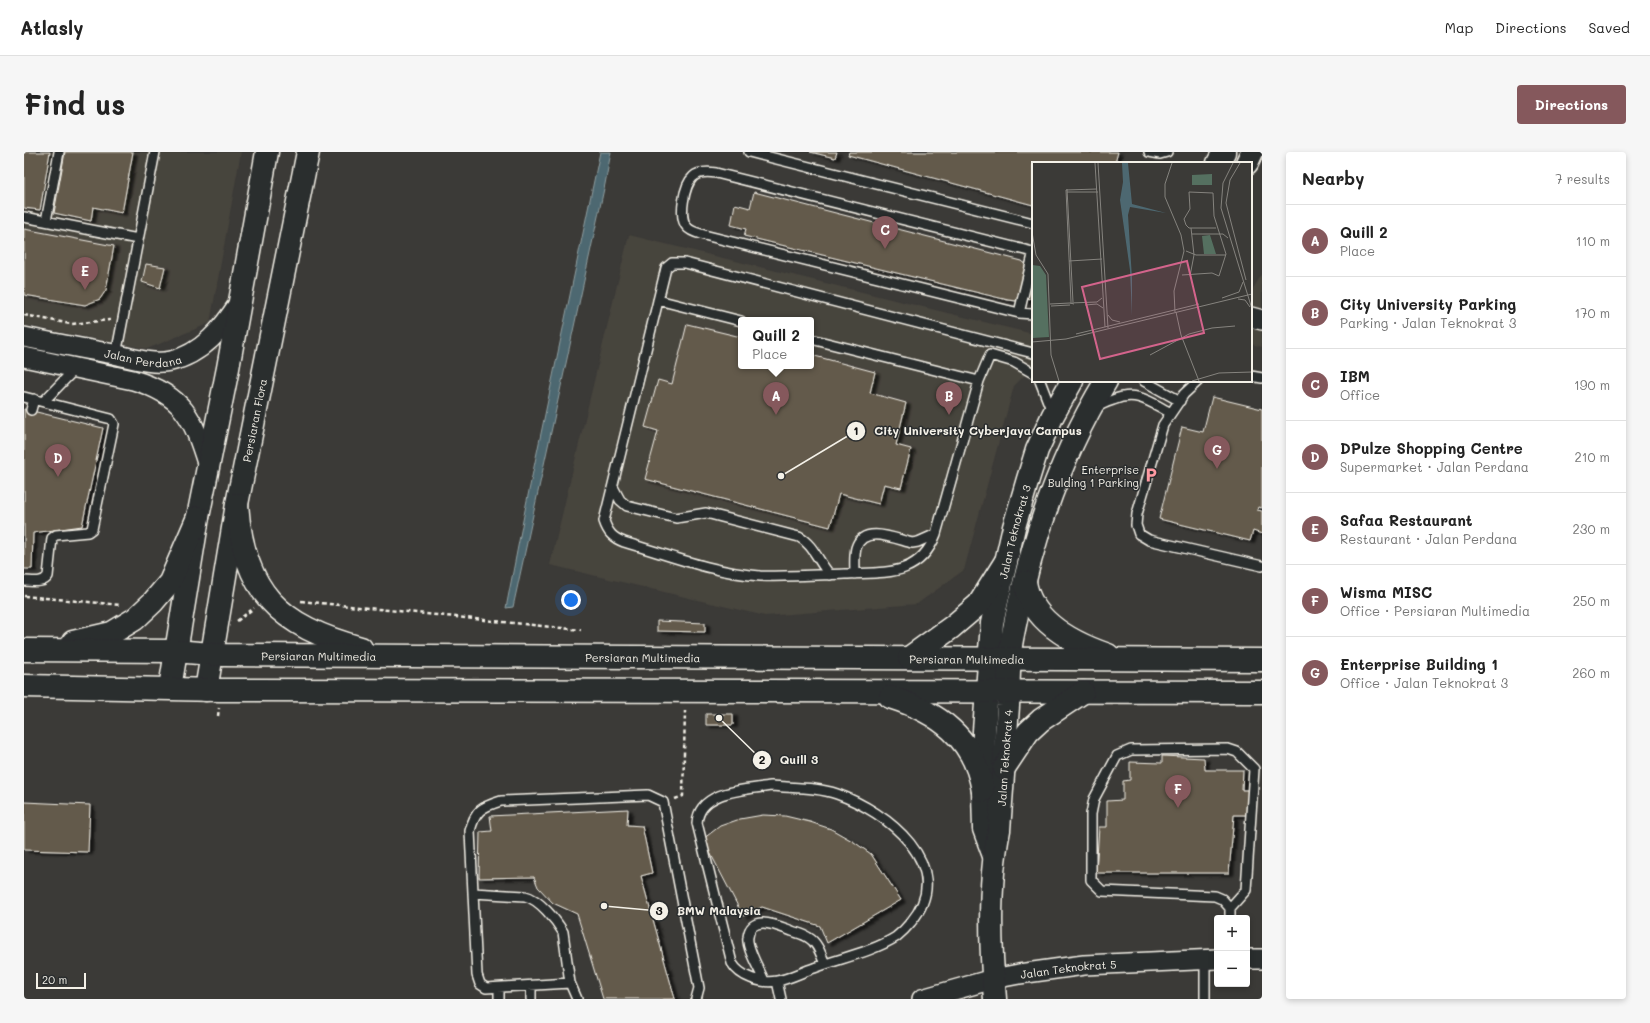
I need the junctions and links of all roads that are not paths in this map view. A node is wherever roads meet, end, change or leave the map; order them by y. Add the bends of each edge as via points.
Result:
1 (59, 152) edge
2 (155, 152) edge
3 (267, 152) edge
4 (308, 152) edge
5 (749, 152) edge
6 (1167, 152) edge
7 (1224, 152) edge
8 (1252, 152) edge
9 (1151, 153) edge
10 (1219, 162) edge
11 (1247, 162) edge
12 (24, 217) edge
13 (46, 221) junction
14 (1032, 224) edge
15 (138, 239) junction
16 (1032, 253) edge
17 (1032, 257) edge
18 (658, 300) junction
19 (240, 301) junction
20 (1019, 313) junction
21 (1032, 314) edge
22 (1252, 317) edge
23 (738, 320) edge
24 (1262, 320) edge
25 (24, 337) edge
26 (814, 340) edge
27 (994, 341) junction
28 (1032, 353) edge
29 (116, 355) junction
30 (990, 355) junction
31 (24, 357) edge
32 (76, 368) junction
33 (1032, 372) edge
34 (1252, 376) edge
35 (1262, 378) edge
36 (979, 382) junction
37 (1040, 382) edge
38 (1071, 382) edge
39 (1105, 382) edge
40 (1146, 382) edge
41 (1197, 382) edge
42 (24, 397) edge
43 (34, 399) junction
44 (1180, 400) junction
45 (44, 401) junction
46 (31, 410) dead end
47 (1171, 413) junction
48 (1053, 415) junction
49 (1084, 418) junction
50 (208, 466) junction
51 (613, 487) junction
52 (236, 504) junction
53 (198, 516) junction
54 (936, 534) junction
55 (1006, 561) junction
56 (1262, 566) edge
57 (855, 574) junction
58 (830, 575) junction
59 (24, 581) edge
60 (1025, 582) junction
61 (214, 645) junction
62 (24, 649) edge
63 (175, 651) junction
64 (388, 656) junction
65 (909, 658) junction
66 (989, 659) junction
67 (1011, 659) junction
68 (1124, 660) junction
69 (1262, 660) edge
70 (24, 686) edge
71 (170, 688) junction
72 (206, 690) junction
73 (874, 692) junction
74 (987, 692) junction
75 (1009, 692) junction
76 (1083, 692) junction
77 (1262, 692) edge
78 (1004, 768) junction
79 (983, 791) junction
80 (994, 856) junction
81 (473, 893) junction
82 (1230, 908) junction
83 (1230, 915) edge
84 (1211, 958) edge
85 (1250, 959) edge
86 (1262, 959) edge
87 (825, 964) junction
88 (764, 981) junction
89 (777, 981) junction
90 (570, 984) junction
91 (531, 986) junction
92 (499, 988) junction
93 (994, 989) edge
94 (499, 999) edge
95 (532, 999) edge
96 (577, 999) edge
97 (696, 999) edge
98 (782, 999) edge
99 (922, 999) edge
100 (1205, 999) edge

1 - 13 lane
2 - 15 lane
3 - 19 main road
4 - 52 main road, Persiaran Flora
5 - 14 lane
6 - 9 lane
7 - 10 main road
8 - 11 main road
12 - 13 lane
13 - 15 lane
15 - 29 lane
16 - 20 lane via 716,173 698,174 693,177 688,184 682,210 682,220 693,232
17 - 20 lane
18 - 23 lane
18 - 27 lane via 666,268 672,263 679,262
18 - 51 lane
19 - 29 street, Jalan Perdana via 223,327 208,341 183,356 160,362
19 - 50 main road
20 - 21 lane
22 - 24 street
25 - 29 street, Jalan Perdana
26 - 36 lane
27 - 28 lane
27 - 30 lane
30 - 33 lane via 1014,362
30 - 36 lane
31 - 32 street, Jalan Perdana
32 - 45 lane
32 - 50 street, Jalan Perdana via 133,380 168,394 192,422
34 - 35 lane
36 - 54 lane
37 - 48 lane
38 - 48 main road, Jalan Teknokrat 3
39 - 49 main road, Jalan Teknokrat 3
40 - 44 lane
41 - 44 lane
42 - 43 lane
43 - 45 lane
43 - 46 lane
44 - 47 lane
45 - 59 lane via 111,419 114,424 92,529 88,532 56,535 52,538 48,576 42,581
47 - 49 lane via 1139,396 1130,395 1099,405
47 - 56 lane via 1163,426 1137,514 1136,525 1139,534 1149,540
48 - 55 main road, Jalan Teknokrat 3 via 1028,479
49 - 60 main road, Jalan Teknokrat 3 via 1050,492 1036,534
50 - 53 main road
51 - 58 lane via 620,500 627,506 676,518 706,513 799,536 807,541
51 - 58 lane via 604,521 614,538 709,566 748,574
52 - 61 main road, Persiaran Flora
52 - 64 main road via 239,534 246,556 256,580 268,599 287,618 309,631
53 - 62 main road via 170,582 135,619 112,633
53 - 63 main road
54 - 57 lane via 931,548 923,558 901,570
54 - 57 lane via 912,543 875,534 865,537 858,543 856,550
55 - 65 main road via 979,604
55 - 66 main road, Jalan Teknokrat 3 via 992,622
57 - 58 lane
60 - 67 main road, Jalan Teknokrat 3 via 1012,640
60 - 68 main road via 1035,610 1055,628 1094,650
61 - 63 main road, Persiaran Multimedia
61 - 64 main road, Persiaran Multimedia
61 - 72 main road, Persiaran Flora
62 - 63 main road, Persiaran Multimedia
63 - 71 main road
64 - 65 main road, Persiaran Multimedia
65 - 66 main road, Persiaran Multimedia
66 - 67 main road, Persiaran Multimedia
66 - 74 main road, Jalan Teknokrat 3
67 - 68 main road, Persiaran Multimedia
67 - 75 main road, Jalan Teknokrat 4
68 - 69 main road, Persiaran Multimedia
70 - 71 main road
71 - 72 main road
72 - 73 main road
73 - 74 main road
73 - 79 main road via 912,704 930,713 950,728 974,758 980,772
74 - 75 main road
74 - 79 main road, Jalan Teknokrat 4
75 - 76 main road
75 - 78 main road, Jalan Teknokrat 4
76 - 77 main road
76 - 78 main road via 1032,728
78 - 80 main road, Jalan Teknokrat 4 via 999,830
79 - 80 main road, Jalan Teknokrat 4 via 984,829
80 - 93 main road, Jalan Teknokrat 4 via 991,957
81 - 90 lane via 525,896 537,903 563,932
81 - 92 lane via 477,975 480,984 486,988
81 - 97 lane via 470,831 483,806 501,801 648,796 663,802 699,988
82 - 82 lane via 1222,899 1215,896 1102,891 1091,880 1091,814 1094,799 1117,756 1131,750 1228,749 1237,752 1254,768 1246,890
82 - 83 lane
84 - 93 street, Jalan Teknokrat 5 via 1084,965
84 - 100 lane
85 - 86 street
87 - 88 lane via 809,937 767,922 759,923 751,928 748,944
87 - 88 lane via 897,936 912,920 922,903 926,889 926,874 920,859 906,837 889,822 868,808 836,794 772,786 736,791 711,799 703,806 697,823 732,963 736,970 744,975
87 - 89 lane
88 - 89 lane
89 - 98 lane
90 - 91 lane
90 - 96 lane
91 - 92 lane
91 - 95 lane
92 - 94 lane
93 - 99 street, Jalan Teknokrat 5

